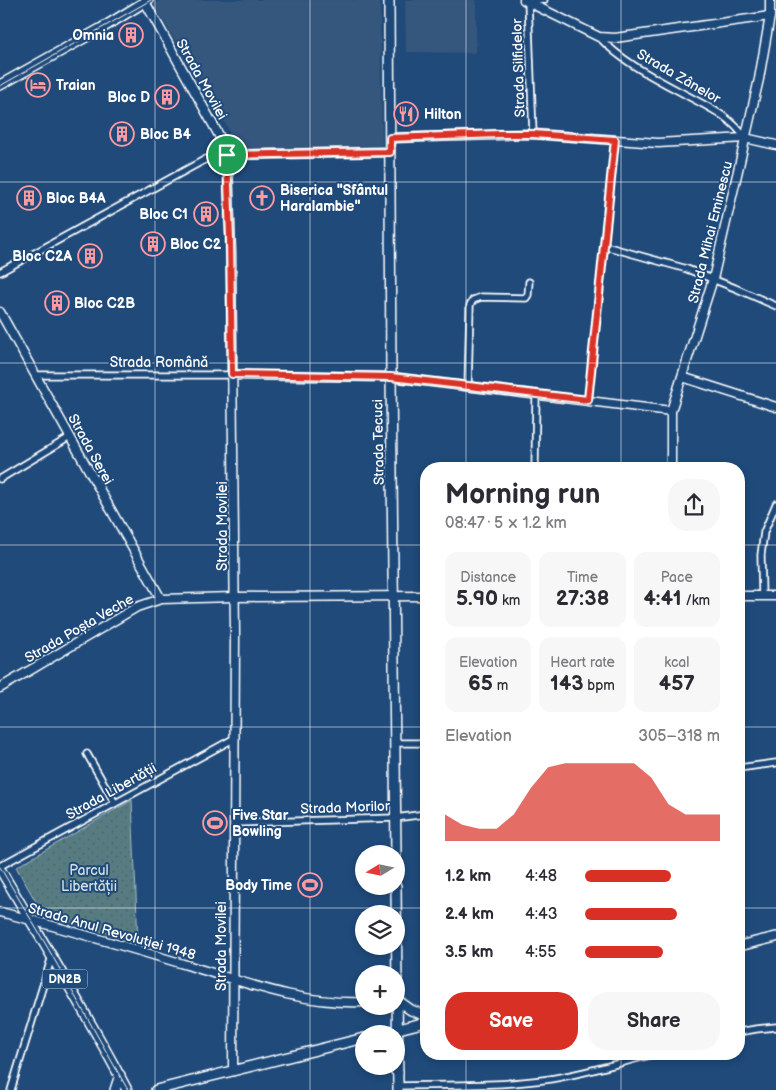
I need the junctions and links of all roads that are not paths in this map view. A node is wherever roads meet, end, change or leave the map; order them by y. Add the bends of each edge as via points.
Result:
1 (389, 0) edge
2 (544, 0) edge
3 (146, 1) edge
4 (526, 1) edge
5 (772, 4) edge
6 (770, 16) junction
7 (599, 37) junction
8 (0, 86) edge
9 (533, 134) junction
10 (390, 138) junction
11 (746, 138) junction
12 (615, 140) junction
13 (776, 145) edge
14 (390, 152) junction
15 (227, 155) junction
16 (605, 246) junction
17 (0, 272) edge
18 (713, 279) junction
19 (529, 282) dead end
20 (776, 306) edge
21 (0, 312) edge
22 (232, 374) junction
23 (35, 375) junction
24 (391, 377) junction
25 (682, 377) junction
26 (468, 386) junction
27 (536, 394) junction
28 (588, 400) junction
29 (776, 407) edge
30 (671, 411) junction
31 (70, 437) junction
32 (535, 462) edge
33 (671, 462) edge
34 (0, 479) edge
35 (776, 504) edge
36 (393, 596) junction
37 (420, 596) edge
38 (745, 596) edge
39 (762, 596) junction
40 (776, 596) edge
41 (234, 597) junction
42 (161, 599) junction
43 (0, 688) edge
44 (235, 738) junction
45 (394, 743) junction
46 (420, 743) edge
47 (87, 754) dead end
48 (776, 763) edge
49 (745, 767) edge
50 (116, 803) junction
51 (420, 815) edge
52 (395, 818) junction
53 (234, 823) junction
54 (396, 845) edge
55 (0, 868) edge
56 (396, 895) edge
57 (0, 912) edge
58 (30, 920) junction
59 (776, 937) edge
60 (745, 945) edge
61 (52, 956) junction
62 (397, 965) edge
63 (233, 979) junction
64 (355, 1002) edge
65 (405, 1006) edge
66 (420, 1014) edge
67 (420, 1023) edge
68 (405, 1027) edge
69 (776, 1027) edge
70 (745, 1031) edge
71 (355, 1040) edge
72 (630, 1060) edge
73 (233, 1071) junction
74 (395, 1075) edge
75 (120, 1076) junction
76 (398, 1088) edge
77 (11, 1090) edge
78 (115, 1090) edge
79 (127, 1090) edge
80 (159, 1090) edge

1 - 10 main road, Strada Tecuci
2 - 4 street
3 - 8 main road
3 - 15 street, Strada Movilei
4 - 7 street
4 - 9 street, Strada Silfidelor
5 - 6 street, Strada Mihai Eminescu
6 - 7 street via 615,38
6 - 11 street, Strada Mihai Eminescu
7 - 11 street, Strada Zânelor via 609,48 650,76 730,120
9 - 10 street
9 - 12 street
10 - 14 main road, Strada Tecuci
11 - 12 street via 658,143
11 - 13 street
11 - 18 street, Strada Mihai Eminescu
12 - 16 street
14 - 15 street
14 - 24 main road, Strada Tecuci
15 - 17 street via 206,159
15 - 22 street, Strada Movilei
16 - 18 street
16 - 28 street
18 - 20 street
18 - 25 street, Strada Mihai Eminescu
19 - 26 street via 526,298 481,297 470,305
21 - 23 street, Strada Serei
22 - 23 street, Strada Română
22 - 24 street, Strada Română
22 - 41 street, Strada Movilei
23 - 31 street, Strada Serei
24 - 26 street, Strada Română
24 - 36 main road, Strada Tecuci
25 - 29 street
25 - 30 street, Strada Mihai Eminescu
26 - 27 street, Strada Română
27 - 28 street, Strada Română
27 - 32 street
28 - 30 street, Strada Română
30 - 33 street, Strada Mihai Eminescu
31 - 34 street
31 - 42 street, Strada Serei
35 - 39 street via 764,532
36 - 37 street, Strada Poșta Veche
36 - 41 street, Strada Poșta Veche
36 - 45 main road, Strada Tecuci
38 - 39 street
39 - 40 street
41 - 42 street, Strada Poșta Veche
41 - 44 street, Strada Movilei
42 - 43 street, Strada Poșta Veche via 137,607
44 - 50 street, Strada Libertății
44 - 53 street, Strada Movilei
45 - 46 street
45 - 52 main road, Strada Tecuci
47 - 50 street
48 - 49 street
50 - 55 street, Strada Libertății
51 - 52 street, Strada Morilor
52 - 53 street, Strada Morilor
52 - 54 main road, Strada Tecuci
53 - 63 street, Strada Movilei
55 - 58 main road, DN2B
56 - 62 main road
57 - 58 street, Strada Anul Revoluției 1948
58 - 61 main road, DN2B
58 - 63 street, Strada Anul Revoluției 1948
59 - 60 main road
61 - 75 main road, DN2B
61 - 77 street
63 - 64 street, Strada Anul Revoluției 1948 via 317,1000
63 - 73 street, Strada Movilei
65 - 66 main road
67 - 68 main road
69 - 70 street
71 - 73 main road
72 - 76 street via 543,1080
73 - 80 main road
74 - 76 main road
75 - 78 main road
75 - 79 main road, DN2B

